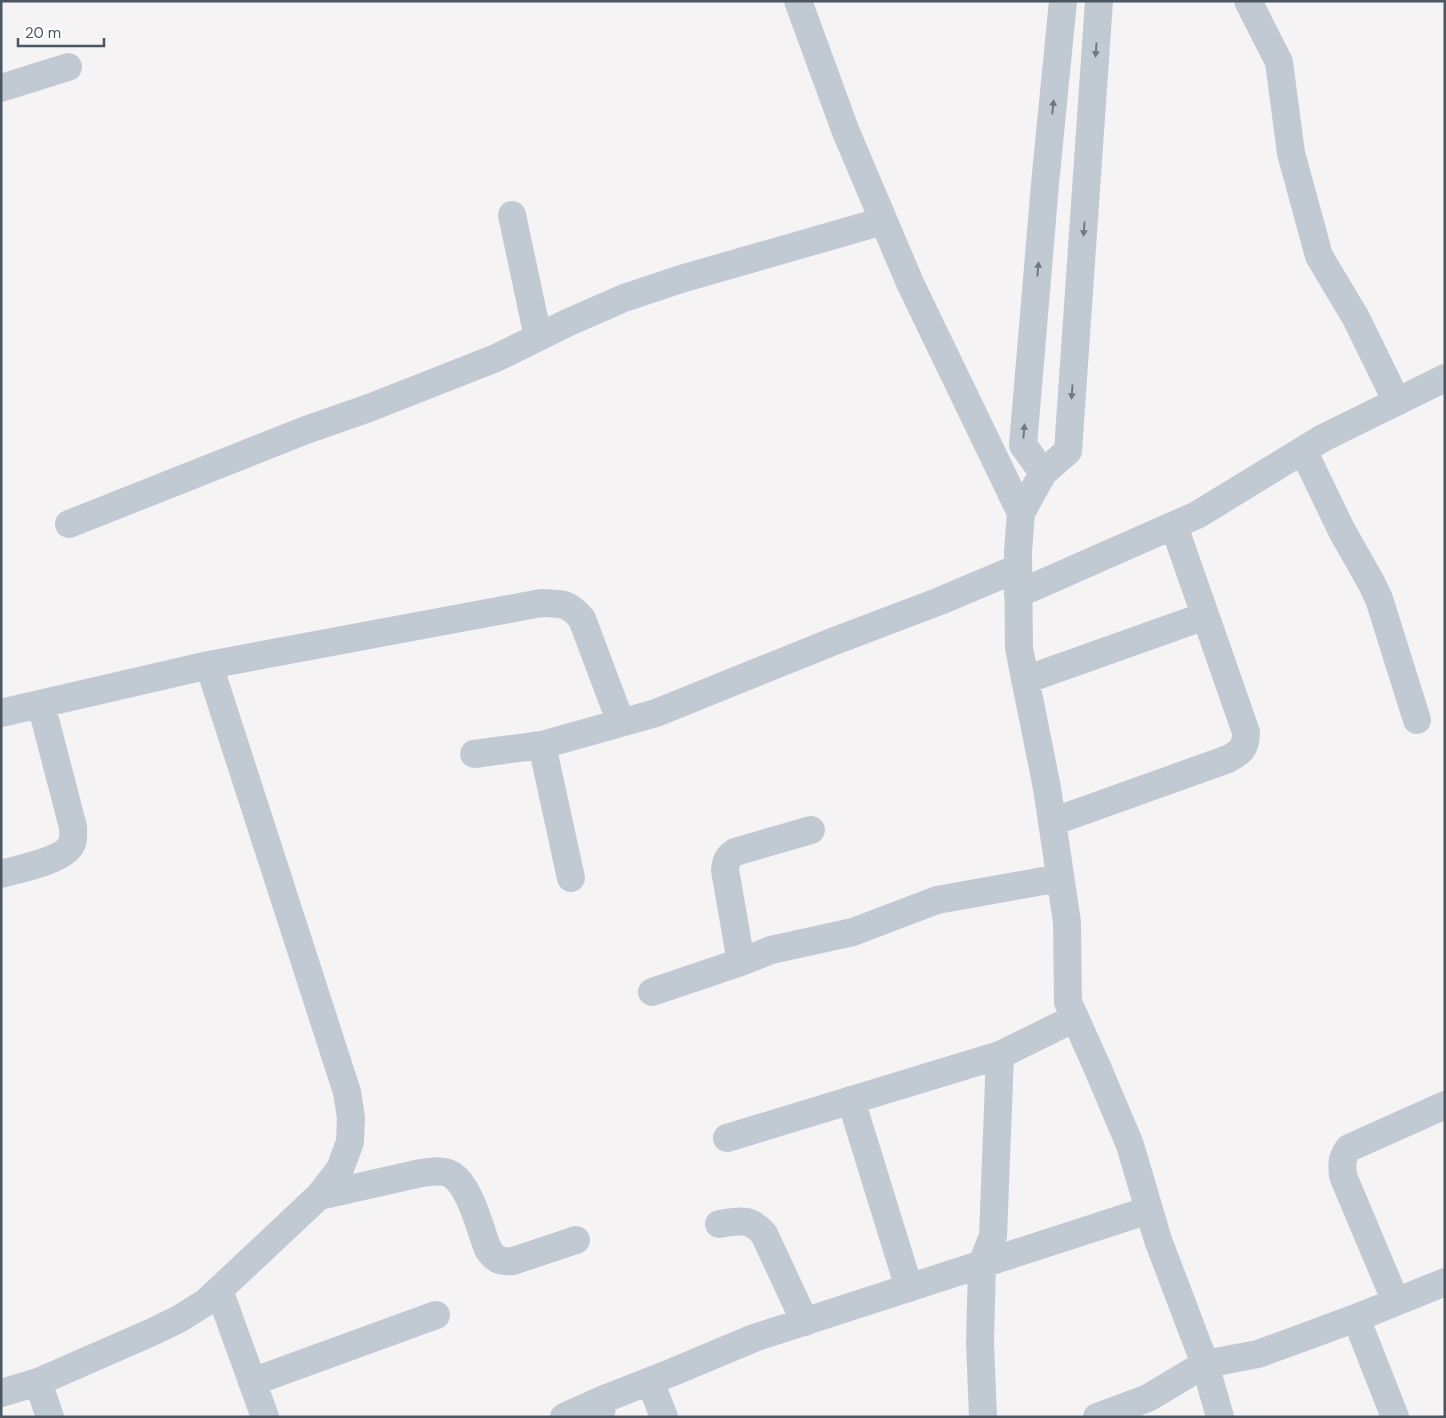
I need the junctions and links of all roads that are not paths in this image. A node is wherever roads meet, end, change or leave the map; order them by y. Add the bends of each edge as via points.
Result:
1 (1063, 1) edge
2 (1100, 1) edge
3 (1248, 1) edge
4 (803, 3) edge
5 (68, 67) dead end
6 (1, 88) edge
7 (1045, 184) junction
8 (1087, 186) junction
9 (512, 215) dead end
10 (883, 221) junction
11 (538, 337) junction
12 (1445, 378) edge
13 (1397, 402) junction
14 (1303, 450) junction
15 (1043, 473) junction
16 (1021, 513) junction
17 (69, 524) dead end
18 (1174, 526) junction
19 (1018, 581) junction
20 (1205, 616) junction
21 (209, 665) junction
22 (1025, 680) junction
23 (41, 704) junction
24 (1, 713) edge
25 (1416, 720) dead end
26 (621, 723) junction
27 (542, 745) junction
28 (474, 754) dead end
29 (1052, 822) junction
30 (811, 830) dead end
31 (1, 874) edge
32 (571, 878) dead end
33 (1060, 878) junction
34 (741, 962) junction
35 (652, 992) dead end
36 (1075, 1018) junction
37 (1000, 1055) junction
38 (851, 1100) junction
39 (1445, 1105) edge
40 (727, 1138) dead end
41 (319, 1196) junction
42 (1149, 1210) junction
43 (719, 1224) dead end
44 (576, 1240) dead end
45 (982, 1264) junction
46 (1445, 1282) edge
47 (909, 1288) junction
48 (219, 1290) junction
49 (1396, 1302) junction
50 (436, 1315) dead end
51 (1356, 1318) junction
52 (805, 1322) junction
53 (1205, 1364) junction
54 (650, 1381) junction
55 (38, 1382) junction
56 (252, 1382) junction
57 (1, 1393) edge
58 (602, 1408) edge
59 (979, 1415) edge
60 (50, 1417) edge
61 (265, 1417) edge
62 (564, 1417) edge
63 (664, 1417) edge
64 (1097, 1417) edge
65 (1220, 1417) edge
66 (1395, 1417) edge

7 -> 1 street
2 -> 8 street
3 - 13 street via 1279,62 1292,153 1319,256 1356,318
4 - 10 street via 846,132
5 - 6 street
7 - 8 street
15 -> 7 street via 1023,445
8 -> 15 street via 1068,451
9 - 11 street
10 - 11 street via 624,298
10 - 16 street
11 - 17 street via 496,358
12 - 13 street
13 - 14 street
14 - 18 street via 1197,516
14 - 25 street via 1379,599
15 - 16 street
16 - 19 street
18 - 19 street
18 - 20 street
19 - 22 street via 1019,648
19 - 26 street via 940,601 656,713
20 - 22 street
20 - 29 street via 1246,732 1243,748 1228,759
21 - 23 street
21 - 26 street via 541,603 560,604 573,609 582,619
21 - 41 street via 347,1092 350,1142 340,1169
22 - 29 street
23 - 24 street
23 - 31 street via 73,827 73,842 58,857
26 - 27 street
27 - 28 street
27 - 32 street
29 - 33 street
30 - 34 street via 735,852 726,861
33 - 34 street via 937,900 853,932 771,950
33 - 36 street via 1067,922 1068,1002
34 - 35 street
36 - 37 street
36 - 42 street via 1130,1145
37 - 38 street
37 - 45 street via 993,1236
38 - 40 street
38 - 47 street
39 - 49 street via 1349,1148 1342,1163 1343,1176
41 - 44 street via 438,1171 451,1174 468,1194 488,1249 497,1260 513,1261
41 - 48 street
42 - 45 street
42 - 53 street
43 - 52 street via 748,1222 757,1226 764,1234
45 - 47 street
45 - 59 street
46 - 49 street
47 - 52 street
48 - 55 street via 179,1319
48 - 56 street
49 - 51 street
50 - 56 street
51 - 53 street via 1258,1354
51 - 66 street
52 - 54 street via 754,1338
53 - 64 street via 1148,1398
53 - 65 street
54 - 58 street
54 - 63 street
55 - 57 street
55 - 60 street
56 - 61 street
58 - 62 street

